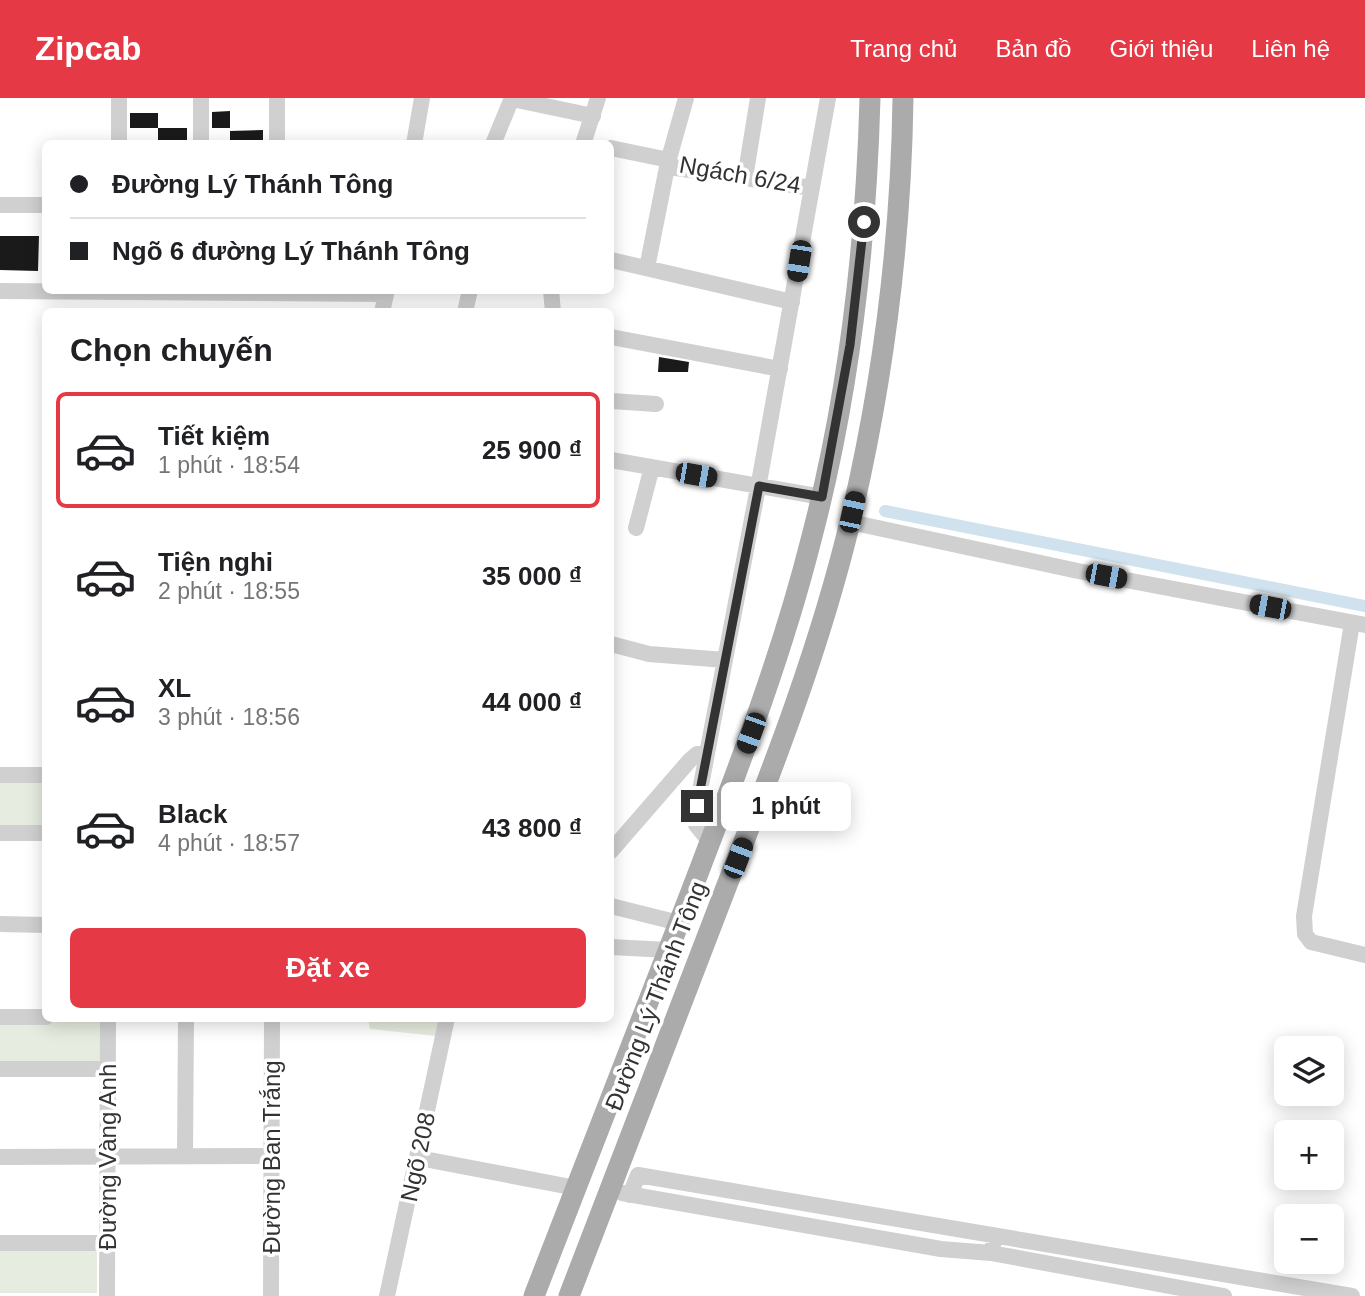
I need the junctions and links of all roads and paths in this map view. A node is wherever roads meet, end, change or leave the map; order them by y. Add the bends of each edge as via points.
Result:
1 (119, 98) edge
2 (201, 98) edge
3 (278, 98) edge
4 (422, 98) edge
5 (512, 98) edge
6 (598, 98) edge
7 (686, 98) edge
8 (758, 98) edge
9 (828, 98) edge
10 (870, 98) edge
11 (903, 98) edge
12 (593, 116) junction
13 (119, 140) edge
14 (201, 140) edge
15 (277, 140) edge
16 (415, 140) edge
17 (495, 140) edge
18 (587, 140) edge
19 (614, 149) edge
20 (668, 162) junction
21 (745, 178) junction
22 (812, 188) junction
23 (0, 205) edge
24 (42, 205) edge
25 (614, 261) edge
26 (647, 268) junction
27 (0, 291) edge
28 (42, 291) edge
29 (792, 302) junction
30 (614, 338) edge
31 (780, 369) junction
32 (614, 401) edge
33 (656, 404) dead end
34 (614, 461) edge
35 (652, 467) junction
36 (759, 486) junction
37 (822, 497) junction
38 (850, 522) junction
39 (636, 528) dead end
40 (1358, 624) edge
41 (614, 645) edge
42 (725, 660) junction
43 (751, 733) junction
44 (783, 742) junction
45 (706, 754) junction
46 (0, 775) edge
47 (42, 775) edge
48 (0, 833) edge
49 (42, 833) edge
50 (710, 842) junction
51 (614, 848) edge
52 (614, 907) edge
53 (678, 923) junction
54 (0, 924) edge
55 (42, 925) edge
56 (614, 947) edge
57 (668, 950) junction
58 (1365, 955) edge
59 (0, 1017) edge
60 (42, 1017) edge
61 (108, 1022) edge
62 (186, 1022) edge
63 (272, 1022) edge
64 (446, 1022) edge
65 (0, 1069) edge
66 (108, 1069) junction
67 (108, 1156) junction
68 (185, 1156) junction
69 (272, 1156) junction
70 (0, 1157) edge
71 (419, 1158) junction
72 (576, 1188) junction
73 (620, 1192) junction
74 (0, 1243) edge
75 (107, 1243) junction
76 (993, 1245) junction
77 (107, 1296) edge
78 (271, 1296) edge
79 (387, 1296) edge
80 (534, 1296) edge
81 (569, 1296) edge
82 (1224, 1296) edge
83 (1352, 1296) edge

1 - 13 street
2 - 14 street
3 - 15 street
4 - 16 street
5 - 12 street
5 - 17 street
6 - 12 street
7 - 20 street
8 - 21 street
9 - 22 street
10 - 37 main road, Đường Lý Thánh Tông via 857,295
11 - 38 main road, Đường Lý Thánh Tông via 889,309
12 - 18 street
19 - 20 street, Ngách 6/24
20 - 21 street, Ngách 6/24 via 676,168
20 - 26 street
21 - 22 street, Ngách 6/24
22 - 29 street
23 - 24 street
25 - 26 street
26 - 29 street
27 - 28 street
29 - 31 street
30 - 31 street
31 - 36 street
32 - 33 street
34 - 35 street
35 - 36 street
35 - 39 street
36 - 37 street
36 - 42 street
37 - 43 main road, Đường Lý Thánh Tông via 786,631
38 - 40 street
38 - 44 main road, Đường Lý Thánh Tông
40 - 58 street via 1304,916 1305,934 1311,942
41 - 42 street via 649,654
42 - 45 street
43 - 44 main road
43 - 50 main road, Đường Lý Thánh Tông
44 - 73 main road, Đường Lý Thánh Tông
45 - 50 street via 695,819
45 - 51 street via 690,760
46 - 47 street
48 - 49 street
50 - 53 main road, Đường Lý Thánh Tông
52 - 53 street
53 - 57 main road, Đường Lý Thánh Tông
54 - 55 street
56 - 57 street
57 - 72 main road, Đường Lý Thánh Tông
59 - 60 street
61 - 66 street, Đường Vàng Anh
62 - 68 street
63 - 69 street, Đường Ban Trắng
64 - 71 street, Ngõ 208
65 - 66 street
66 - 67 street, Đường Vàng Anh
67 - 68 street
67 - 70 street
67 - 75 street, Đường Vàng Anh
68 - 69 street
69 - 78 street, Đường Ban Trắng
71 - 72 street
71 - 79 street, Ngõ 208
72 - 80 main road, Đường Lý Thánh Tông
73 - 76 street via 637,1174 862,1225
73 - 81 main road, Đường Lý Thánh Tông
74 - 75 street
75 - 77 street, Đường Vàng Anh
76 - 82 street
76 - 83 street

